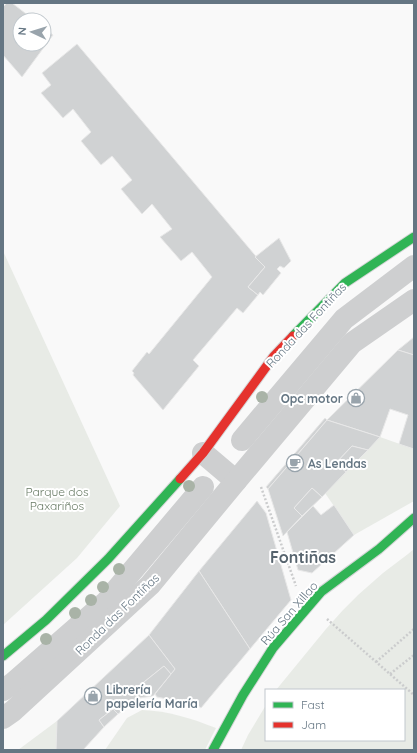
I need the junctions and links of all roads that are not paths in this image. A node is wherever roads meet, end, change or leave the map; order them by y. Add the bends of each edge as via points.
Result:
1 (414, 237) edge
2 (414, 266) edge
3 (414, 300) edge
4 (242, 440) dead end
5 (203, 453) junction
6 (236, 480) junction
7 (203, 487) dead end
8 (414, 518) edge
9 (3, 656) edge
10 (3, 690) edge
11 (3, 718) edge
12 (213, 750) edge

1 - 5 street, Ronda das Fontiñas via 345,283 274,356
2 - 4 street via 344,319
3 - 6 street, Ronda das Fontiñas via 352,343
5 - 6 street
5 - 9 street, Ronda das Fontiñas via 108,558 46,620
6 - 11 street, Ronda das Fontiñas via 150,585
7 - 10 street via 106,602
8 - 12 street, Rúa San Xillao via 379,549 321,592 273,648 243,695

